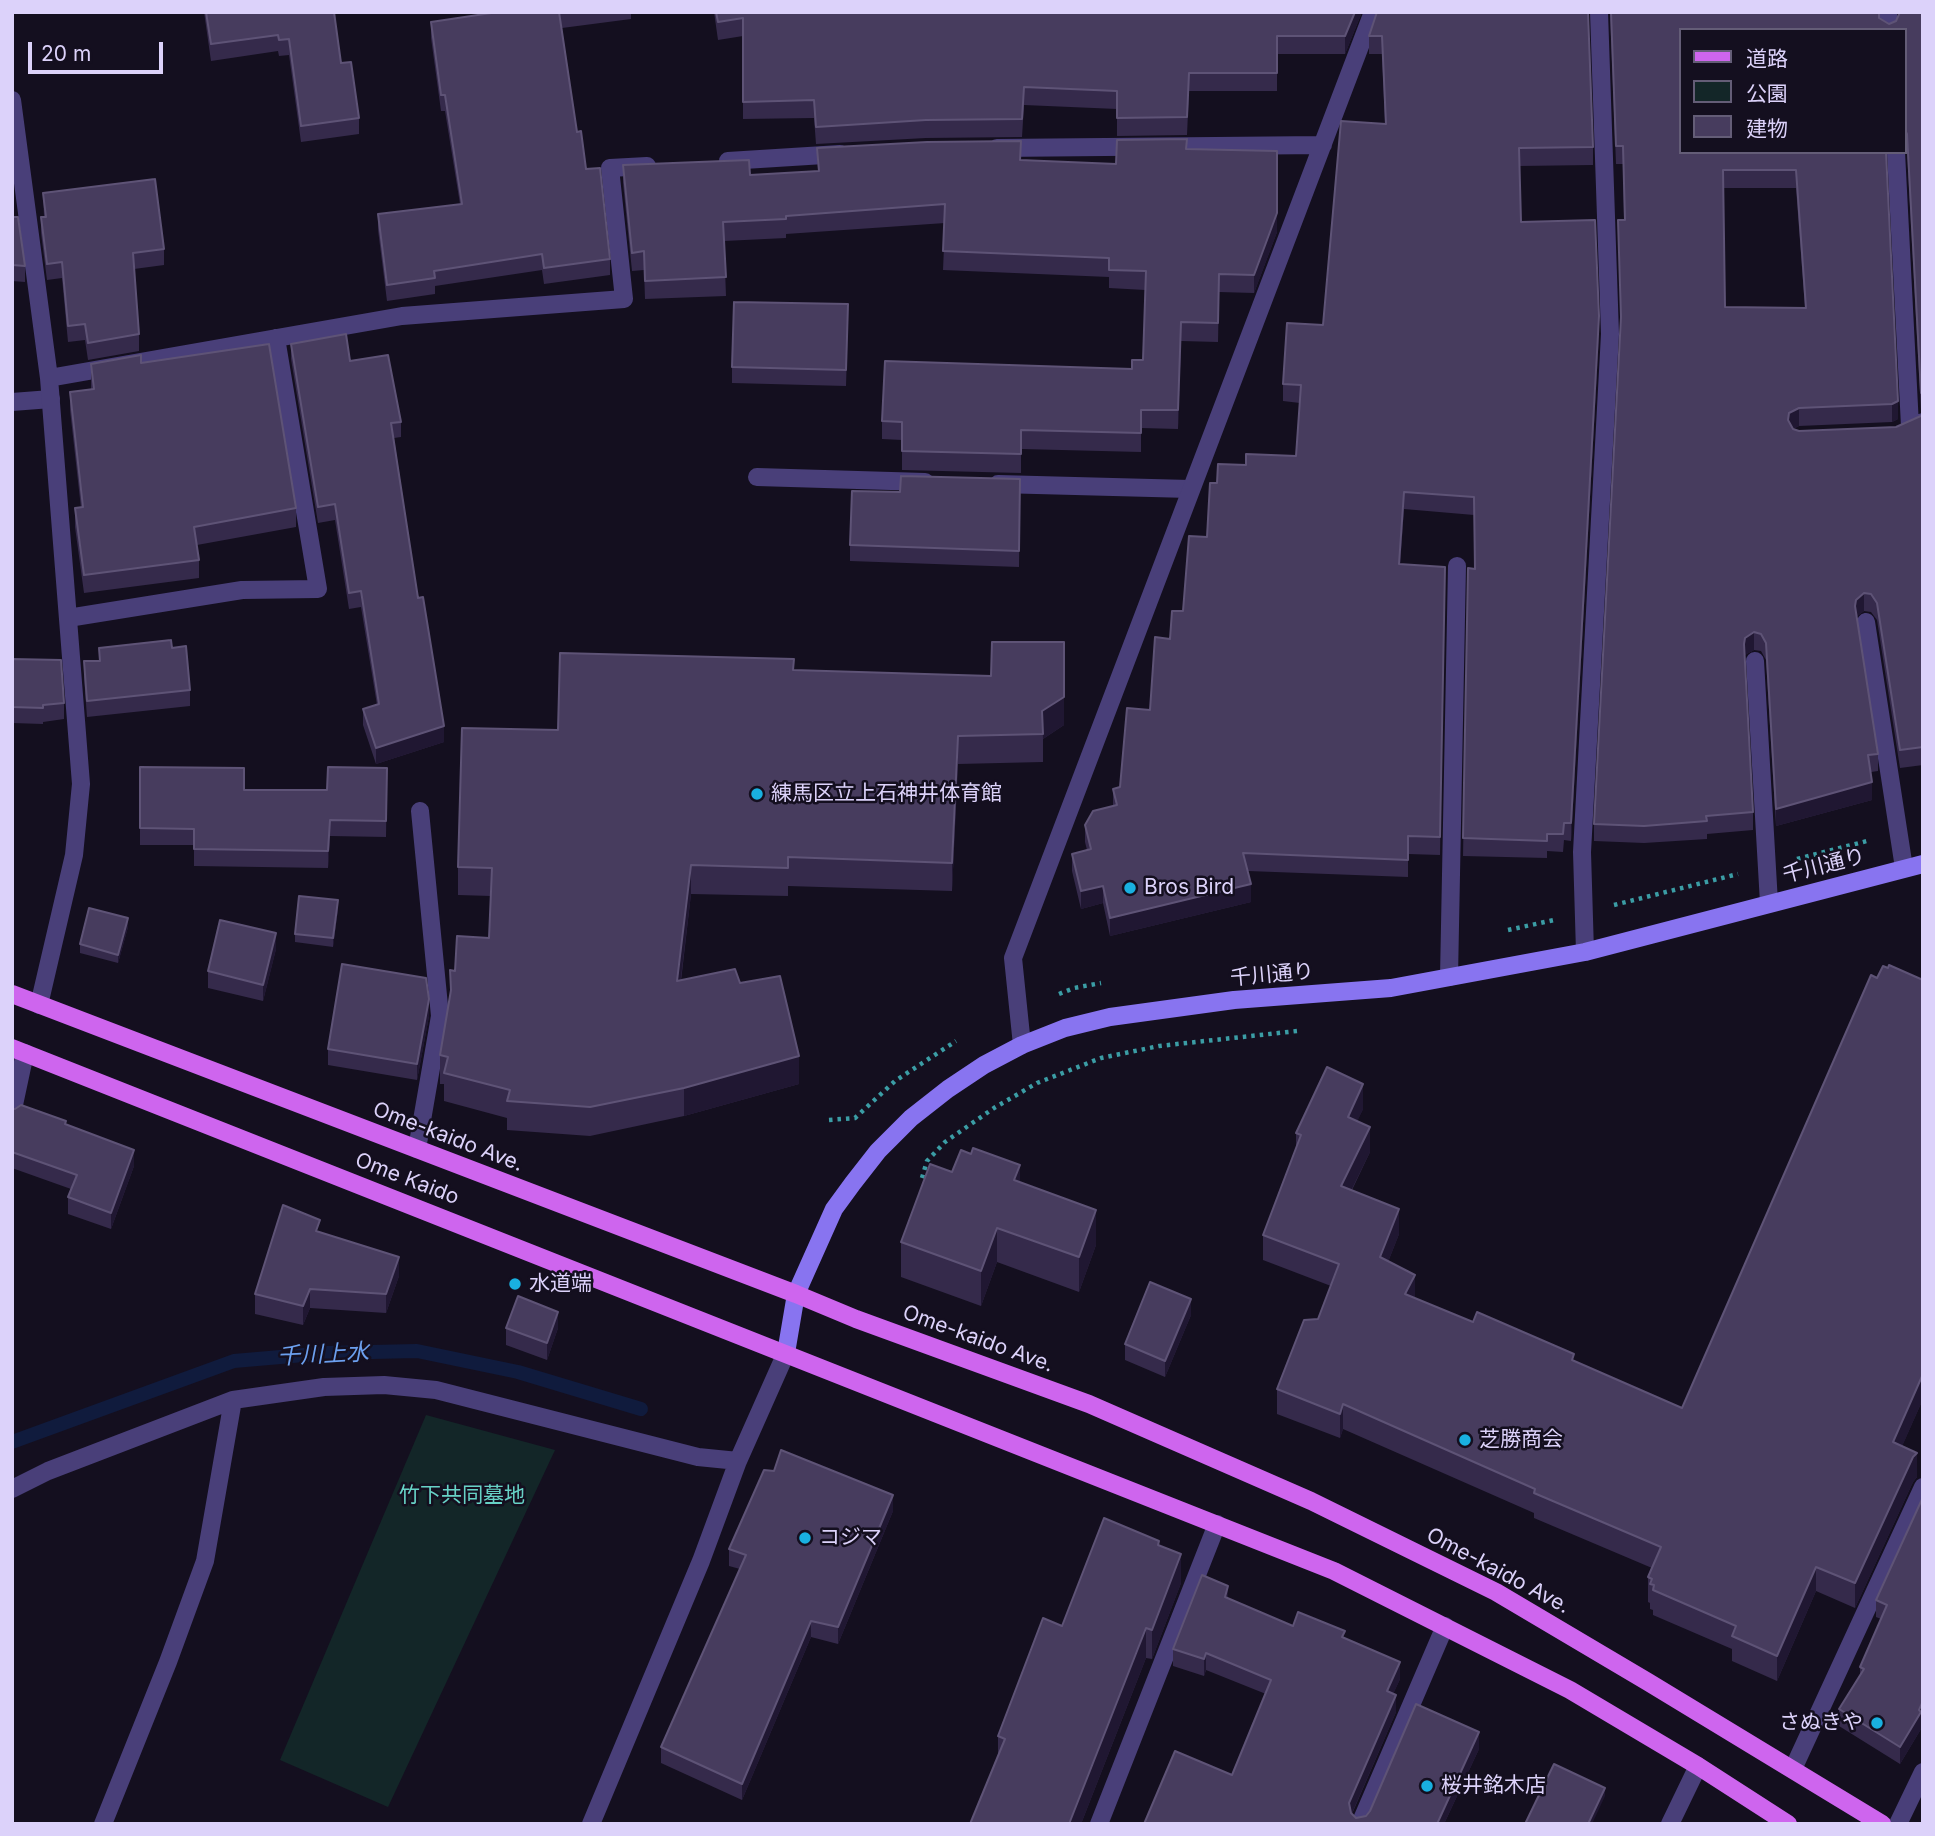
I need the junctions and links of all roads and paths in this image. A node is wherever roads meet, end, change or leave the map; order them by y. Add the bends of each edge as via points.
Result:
1 (1373, 12) edge
2 (1599, 12) edge
3 (12, 100) edge
4 (1323, 145) junction
5 (980, 148) edge
6 (858, 153) edge
7 (1896, 154) edge
8 (706, 163) edge
9 (665, 165) edge
10 (18, 194) edge
11 (276, 338) junction
12 (49, 377) junction
13 (51, 399) junction
14 (12, 402) edge
15 (1909, 427) edge
16 (757, 477) dead end
17 (939, 482) edge
18 (981, 483) edge
19 (1190, 489) junction
20 (1457, 566) dead end
21 (68, 618) junction
22 (1866, 622) dead end
23 (1755, 661) dead end
24 (420, 811) dead end
25 (1898, 833) junction
26 (1923, 864) edge
27 (1767, 866) junction
28 (1904, 869) junction
29 (1769, 904) junction
30 (1584, 913) junction
31 (1503, 931) dead end
32 (1585, 952) junction
33 (1449, 977) junction
34 (1114, 981) dead end
35 (12, 994) edge
36 (39, 1005) junction
37 (1019, 1011) junction
38 (959, 1040) dead end
39 (1022, 1045) junction
40 (18, 1051) edge
41 (12, 1114) edge
42 (830, 1120) dead end
43 (417, 1149) junction
44 (796, 1294) junction
45 (786, 1353) junction
46 (233, 1400) junction
47 (738, 1461) junction
48 (1923, 1488) edge
49 (12, 1489) edge
50 (1216, 1524) junction
51 (1445, 1626) junction
52 (1698, 1766) junction
53 (1793, 1769) junction
54 (1923, 1772) edge
55 (103, 1824) edge
56 (591, 1824) edge
57 (1099, 1824) edge
58 (1360, 1824) edge
59 (1670, 1824) edge
60 (1788, 1824) edge
61 (1882, 1824) edge
62 (1898, 1824) edge

1 - 4 street
2 - 30 street via 1610,334 1582,852
3 - 10 street
4 - 5 street
4 - 19 street
6 - 8 street
7 - 15 street
9 - 11 street via 610,169 624,299 402,316
10 - 12 street
11 - 12 street
11 - 21 street via 317,589 242,590
12 - 13 street
13 - 14 street
13 - 21 street
16 - 17 street
18 - 19 street
19 - 37 street via 1013,958
20 - 33 street
21 - 36 street via 81,784 74,855
22 - 25 street
23 - 27 street
24 - 43 street via 440,1016
25 - 27 path
25 - 28 street
26 - 28 main road, 千川通り
27 - 29 street
27 - 30 path
28 - 29 main road, 千川通り
29 - 32 main road, 千川通り
30 - 31 path
30 - 32 street
32 - 33 main road, 千川通り
33 - 39 main road, 千川通り via 1391,988 1234,1000 1110,1017
34 - 37 path via 1074,988
35 - 36 main road, Ome-kaido Ave.
36 - 43 main road, Ome-kaido Ave.
37 - 39 street
38 - 42 path via 895,1081 855,1118
39 - 44 main road, 千川通り via 948,1089 878,1151 834,1209
40 - 41 street
40 - 45 main road, Ome Kaido
43 - 44 main road, Ome-kaido Ave.
44 - 45 main road, 千川通り
44 - 53 main road, Ome-kaido Ave. via 1089,1404 1311,1501 1496,1592
45 - 47 street
45 - 50 main road
46 - 47 street via 324,1387 384,1385 436,1390 698,1457
46 - 49 street
46 - 55 street via 205,1561
47 - 56 street
48 - 53 street
50 - 51 main road via 1334,1572
50 - 57 street
51 - 52 main road via 1570,1690
51 - 58 street
52 - 59 street
52 - 60 main road
53 - 61 main road, Ome-kaido Ave.
54 - 62 street

